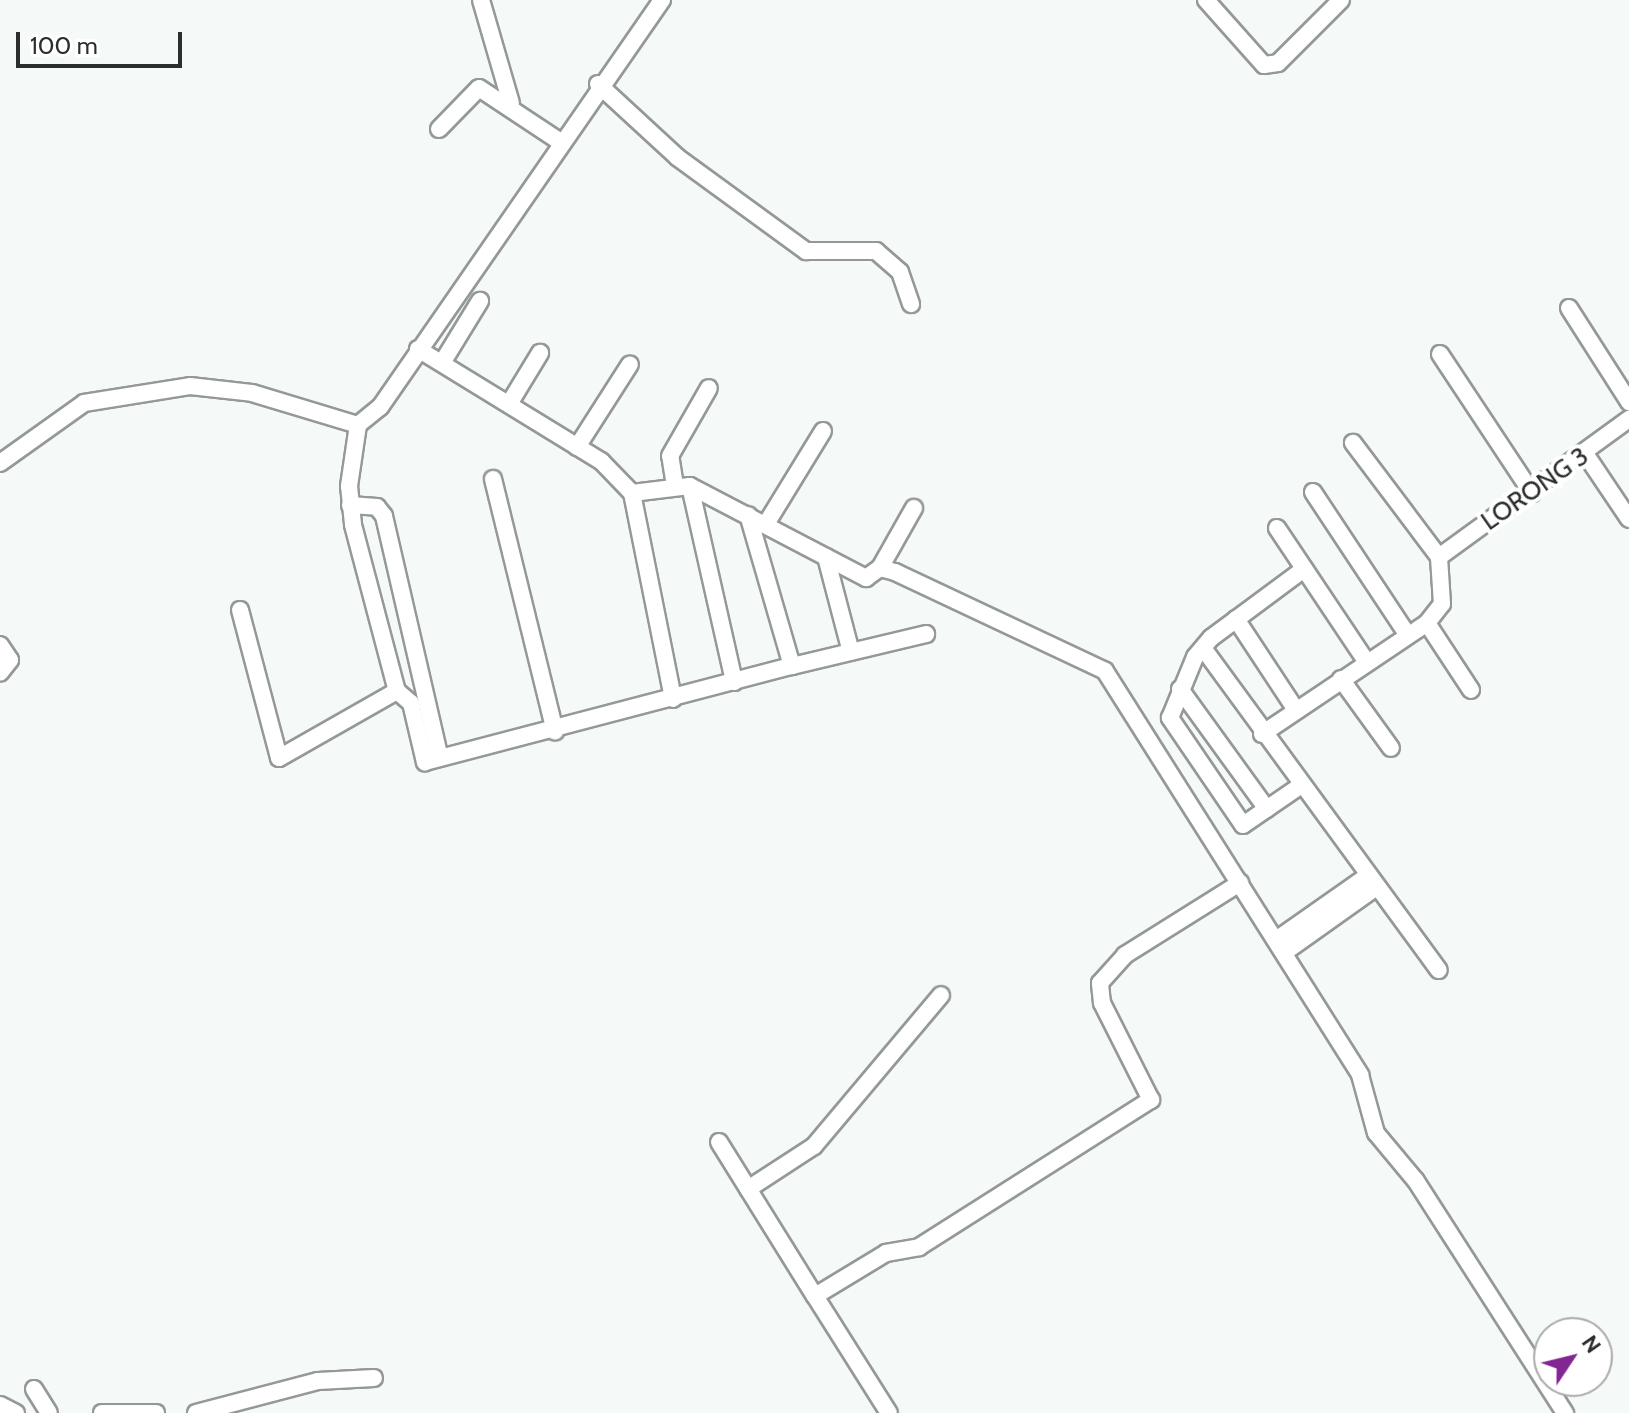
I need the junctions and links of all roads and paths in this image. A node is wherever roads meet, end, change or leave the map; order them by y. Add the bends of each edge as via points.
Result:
1 (481, 0) edge
2 (662, 0) edge
3 (1206, 0) edge
4 (1341, 0) edge
5 (598, 84) junction
6 (511, 103) junction
7 (439, 129) dead end
8 (559, 141) junction
9 (480, 301) dead end
10 (911, 304) dead end
11 (1569, 308) dead end
12 (418, 349) junction
13 (540, 353) dead end
14 (1440, 354) dead end
15 (442, 363) junction
16 (630, 364) dead end
17 (709, 388) dead end
18 (1629, 402) edge
19 (509, 404) junction
20 (1629, 419) edge
21 (358, 425) junction
22 (823, 431) dead end
23 (1353, 443) dead end
24 (577, 447) junction
25 (1586, 455) junction
26 (0, 463) edge
27 (493, 479) dead end
28 (682, 486) junction
29 (1313, 492) dead end
30 (632, 493) junction
31 (1532, 493) junction
32 (350, 505) junction
33 (914, 508) dead end
34 (748, 515) junction
35 (1629, 519) edge
36 (766, 524) junction
37 (1277, 528) dead end
38 (826, 557) junction
39 (1439, 557) junction
40 (880, 568) junction
41 (1304, 569) junction
42 (240, 610) dead end
43 (1236, 619) junction
44 (1427, 623) junction
45 (926, 634) dead end
46 (1407, 634) junction
47 (0, 645) edge
48 (1203, 648) junction
49 (851, 652) junction
50 (1366, 661) junction
51 (792, 666) junction
52 (0, 673) edge
53 (1341, 679) junction
54 (734, 682) junction
55 (1180, 689) junction
56 (1471, 690) dead end
57 (397, 691) junction
58 (673, 699) junction
59 (1296, 710) junction
60 (555, 731) junction
61 (1262, 734) junction
62 (1391, 748) dead end
63 (440, 758) junction
64 (1300, 786) junction
65 (1267, 809) junction
66 (1370, 882) junction
67 (1240, 883) junction
68 (1281, 946) junction
69 (1439, 970) dead end
70 (941, 995) dead end
71 (719, 1142) dead end
72 (748, 1189) junction
73 (815, 1296) junction
74 (374, 1378) dead end
75 (34, 1389) dead end
76 (0, 1405) edge
77 (243, 1408) edge
78 (16, 1413) edge
79 (49, 1413) edge
80 (102, 1413) edge
81 (156, 1413) edge
82 (196, 1413) edge
83 (889, 1413) edge
84 (1565, 1413) edge

1 - 6 street
2 - 5 street
3 - 4 street via 1264,65 1278,63
5 - 8 street
5 - 10 street via 677,157 806,251 876,251 900,272
6 - 7 street via 473,88
6 - 8 street via 533,129
8 - 12 street
9 - 15 street
11 - 18 street
12 - 15 street
12 - 21 street via 380,407
13 - 19 street
14 - 31 street
15 - 19 street
16 - 24 street
17 - 28 street via 670,456
19 - 24 street
20 - 25 street, LORONG 3
21 - 26 street via 252,393 190,386 84,403
21 - 32 street
22 - 36 street
23 - 39 street
24 - 30 street
25 - 31 street, LORONG 3
25 - 35 street
27 - 60 street
28 - 30 street
28 - 34 street
28 - 54 street
29 - 46 street
30 - 58 street
31 - 39 street, LORONG 3
32 - 57 street
32 - 63 street via 377,507 384,516
33 - 40 street
34 - 36 street
34 - 51 street
36 - 38 street
37 - 41 street
38 - 40 street via 866,578
38 - 49 street
39 - 44 street via 1442,604
40 - 67 street via 1095,662
41 - 43 street
41 - 50 street
42 - 57 street via 279,758
43 - 48 street
43 - 59 street
44 - 46 street
44 - 56 street
45 - 49 street
46 - 50 street
47 - 52 street via 10,660
48 - 55 street
48 - 61 street
49 - 51 street
50 - 53 street
51 - 54 street
53 - 59 street
53 - 62 street
54 - 58 street
55 - 65 street
55 - 65 street via 1170,718 1176,734 1241,823
57 - 63 street via 411,703 425,762
58 - 60 street
59 - 61 street
60 - 63 street
61 - 64 street
64 - 65 street
64 - 66 street
66 - 68 street
66 - 69 street
67 - 68 street
67 - 73 street via 1125,955 1100,983 1102,1003 1151,1100 919,1247 886,1253
68 - 84 street via 1360,1075 1376,1133 1416,1181
70 - 72 street via 814,1146
71 - 72 street
72 - 73 street
73 - 83 street
74 - 77 street via 318,1381
75 - 79 street
76 - 78 street
77 - 82 street
80 - 81 street

